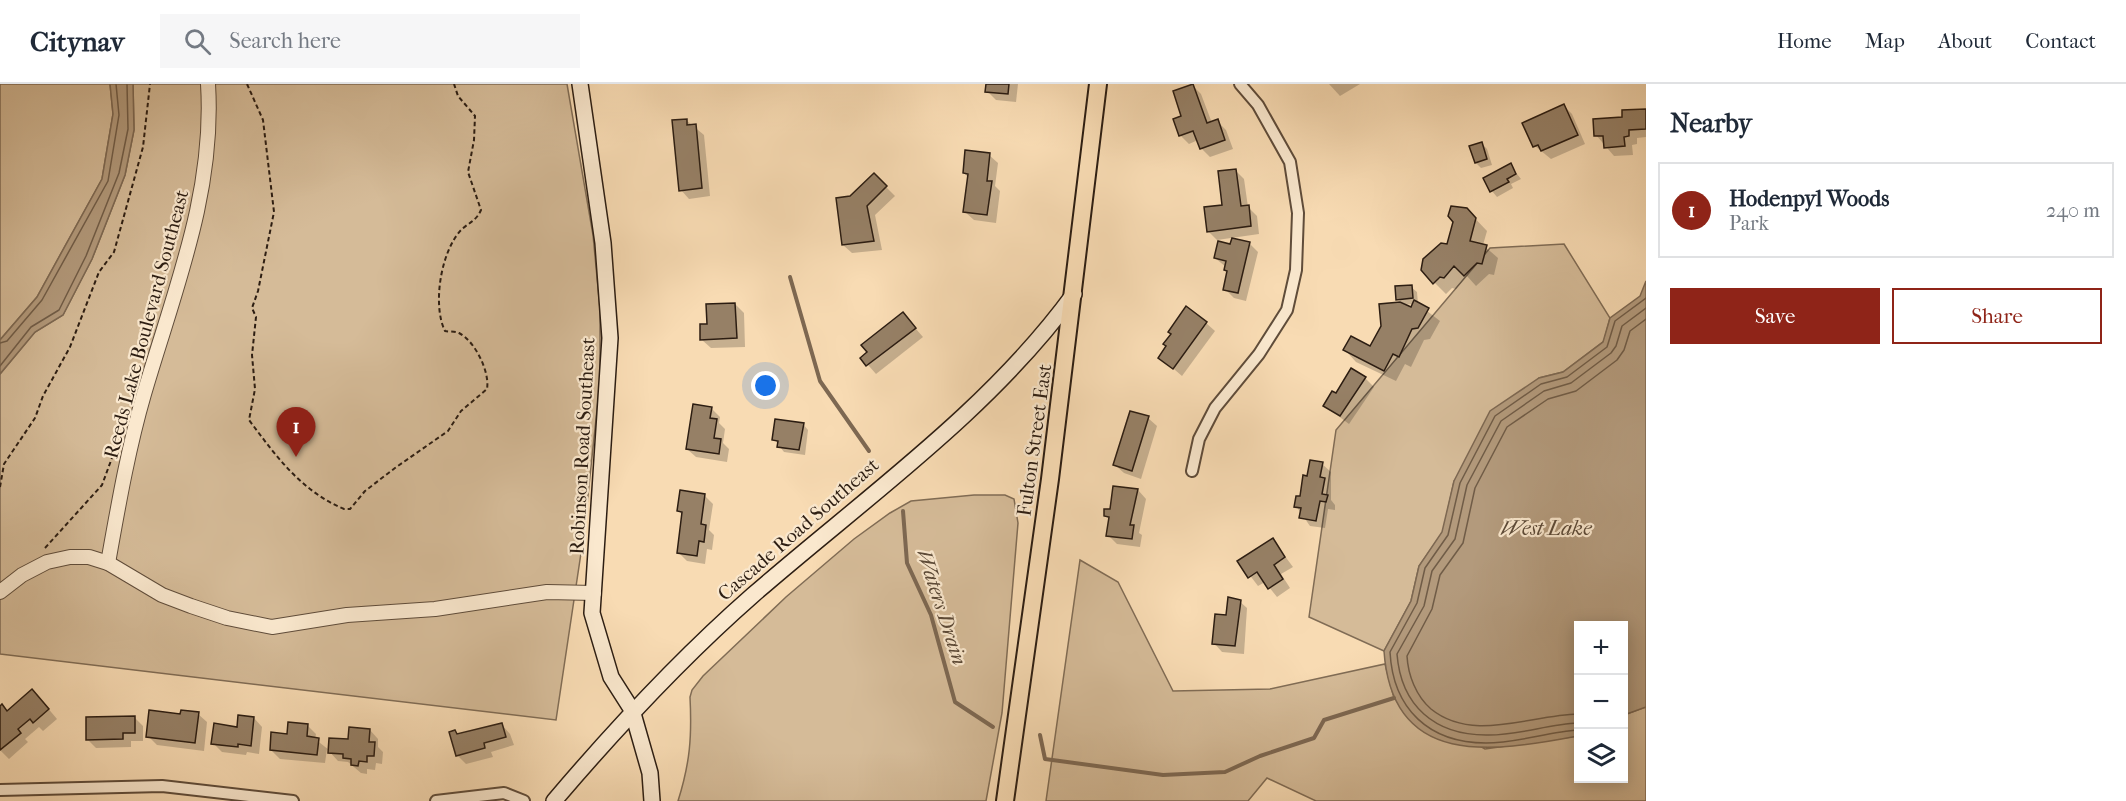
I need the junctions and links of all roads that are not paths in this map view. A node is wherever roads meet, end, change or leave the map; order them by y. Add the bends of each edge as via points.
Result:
1 (208, 84) edge
2 (580, 84) edge
3 (1098, 84) edge
4 (1240, 84) edge
5 (1074, 294) junction
6 (1192, 471) dead end
7 (108, 563) junction
8 (0, 591) edge
9 (594, 592) junction
10 (632, 710) junction
11 (0, 790) edge
12 (293, 801) edge
13 (436, 801) edge
14 (524, 801) edge
15 (554, 801) edge
16 (652, 801) edge
17 (1005, 801) edge

1 - 7 street, Reeds Lake Boulevard Southeast via 207,159 196,223 143,396
2 - 9 main road, Robinson Road Southeast via 603,243 610,338
3 - 5 main road, Fulton Street East
4 - 6 street via 1264,114 1290,162 1298,213 1296,270 1287,310 1259,354 1215,408 1199,439
5 - 10 main road, Cascade Road Southeast via 1039,340 990,392 728,617
5 - 17 main road, Fulton Street East
7 - 8 street via 89,557 47,562
7 - 9 street via 162,595 227,618 272,627 347,615 435,609 524,594
9 - 10 main road, Robinson Road Southeast via 592,613 611,677
10 - 15 main road, Cascade Road Southeast
10 - 16 main road, Robinson Road Southeast via 650,773
11 - 12 street via 162,786
13 - 14 street via 504,793

